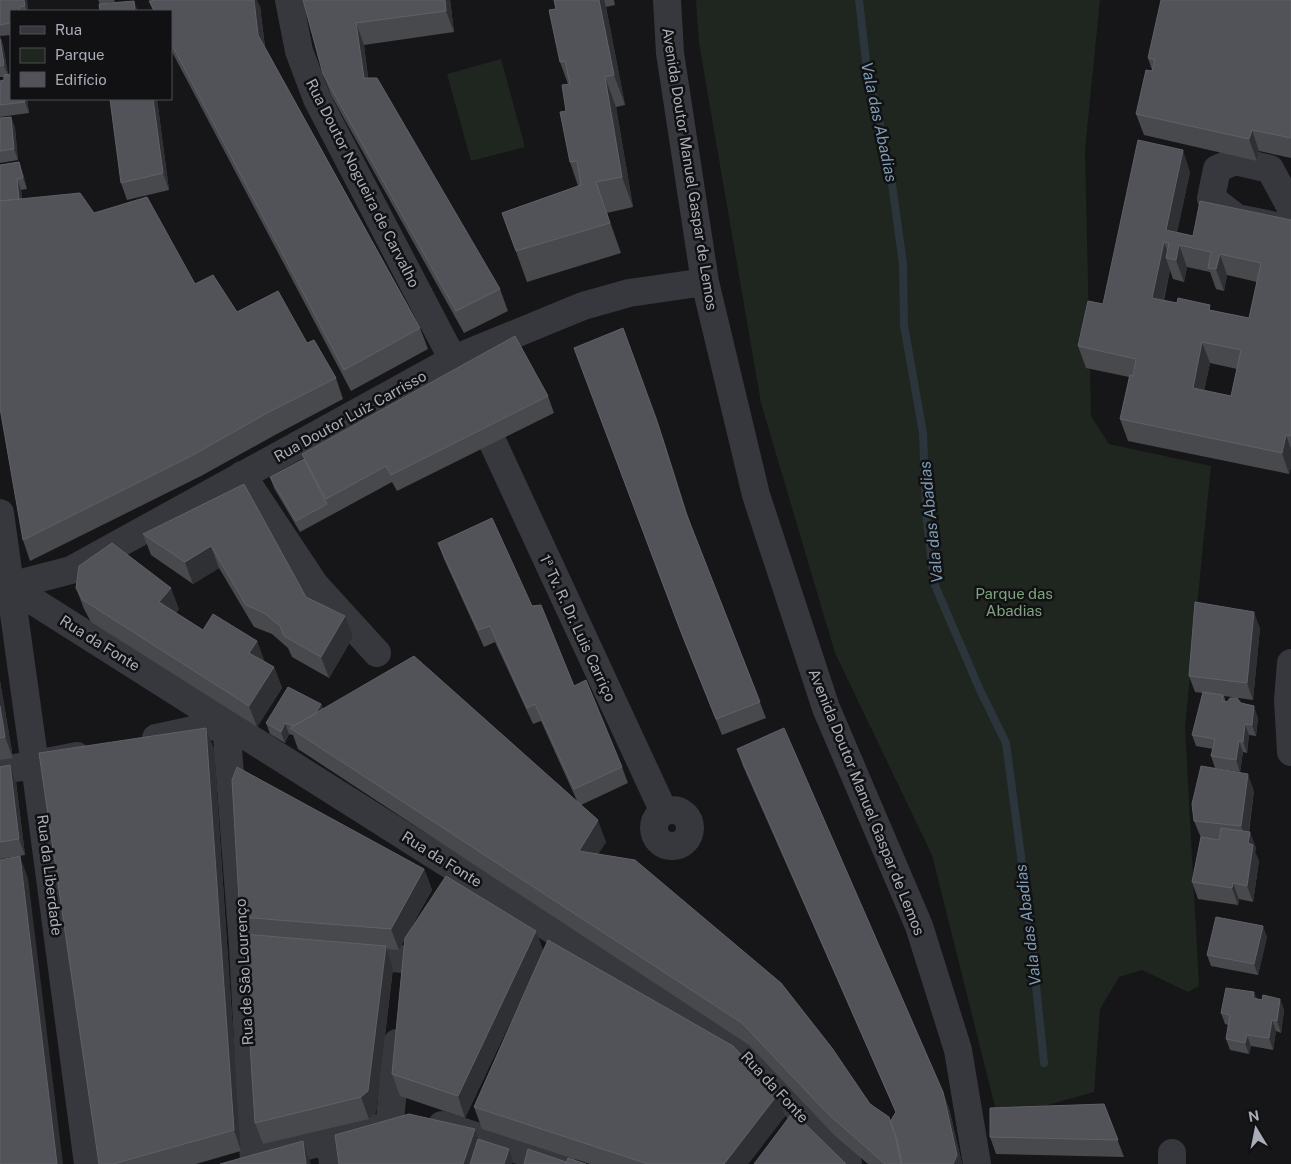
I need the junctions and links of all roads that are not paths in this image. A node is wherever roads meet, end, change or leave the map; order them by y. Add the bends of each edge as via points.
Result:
1 (289, 0) edge
2 (667, 0) edge
3 (1291, 208) edge
4 (1291, 229) edge
5 (705, 282) junction
6 (454, 359) junction
7 (465, 383) edge
8 (493, 443) edge
9 (242, 476) junction
10 (0, 513) edge
11 (5, 583) edge
12 (377, 653) dead end
13 (1291, 663) edge
14 (226, 723) junction
15 (131, 744) edge
16 (102, 750) edge
17 (1291, 752) edge
18 (35, 765) junction
19 (0, 771) edge
20 (664, 812) dead end
21 (457, 869) junction
22 (443, 894) edge
23 (419, 935) edge
24 (561, 935) junction
25 (243, 945) junction
26 (271, 948) edge
27 (328, 953) edge
28 (404, 959) junction
29 (548, 962) edge
30 (402, 988) edge
31 (399, 1016) edge
32 (800, 1113) junction
33 (407, 1122) junction
34 (784, 1135) edge
35 (332, 1152) edge
36 (527, 1159) edge
37 (250, 1163) edge
38 (88, 1164) edge
39 (562, 1164) edge
40 (848, 1164) edge
41 (978, 1164) edge

1 - 6 street, Rua Doutor Nogueira de Carvalho via 299,51 317,99
2 - 5 street, Avenida Doutor Manuel Gaspar de Lemos via 670,53
3 - 4 street via 1270,169 1235,160 1216,169 1211,198 1237,218
5 - 6 street, Rua Doutor Luiz Carrisso via 629,292 583,306
5 - 41 street, Avenida Doutor Manuel Gaspar de Lemos via 756,496 826,708 919,926 950,1023 958,1050
6 - 7 street, Rua Doutor Nogueira de Carvalho
6 - 9 street, Rua Doutor Luiz Carrisso
8 - 20 street, 1ª Tv. R. Dr. Luis Carriço
9 - 11 street, Rua Doutor Luiz Carrisso via 67,572
9 - 12 street via 315,585
10 - 11 street, Rua da Liberdade
11 - 14 street, Rua da Fonte
11 - 18 street, Rua da Liberdade
13 - 17 street via 1288,700
14 - 15 street
14 - 21 street, Rua da Fonte
14 - 25 street, Rua de São Lourenço
16 - 18 street
18 - 19 street
18 - 38 street, Rua da Liberdade
21 - 22 street
21 - 24 street, Rua da Fonte
23 - 28 street
24 - 29 street
24 - 32 street, Rua da Fonte via 747,1053
25 - 26 street
25 - 37 street, Rua de São Lourenço
27 - 28 street
28 - 30 street
31 - 33 street
32 - 34 street
32 - 40 street, Rua da Fonte
33 - 35 street
33 - 36 street via 471,1124
35 - 37 street
36 - 39 street

